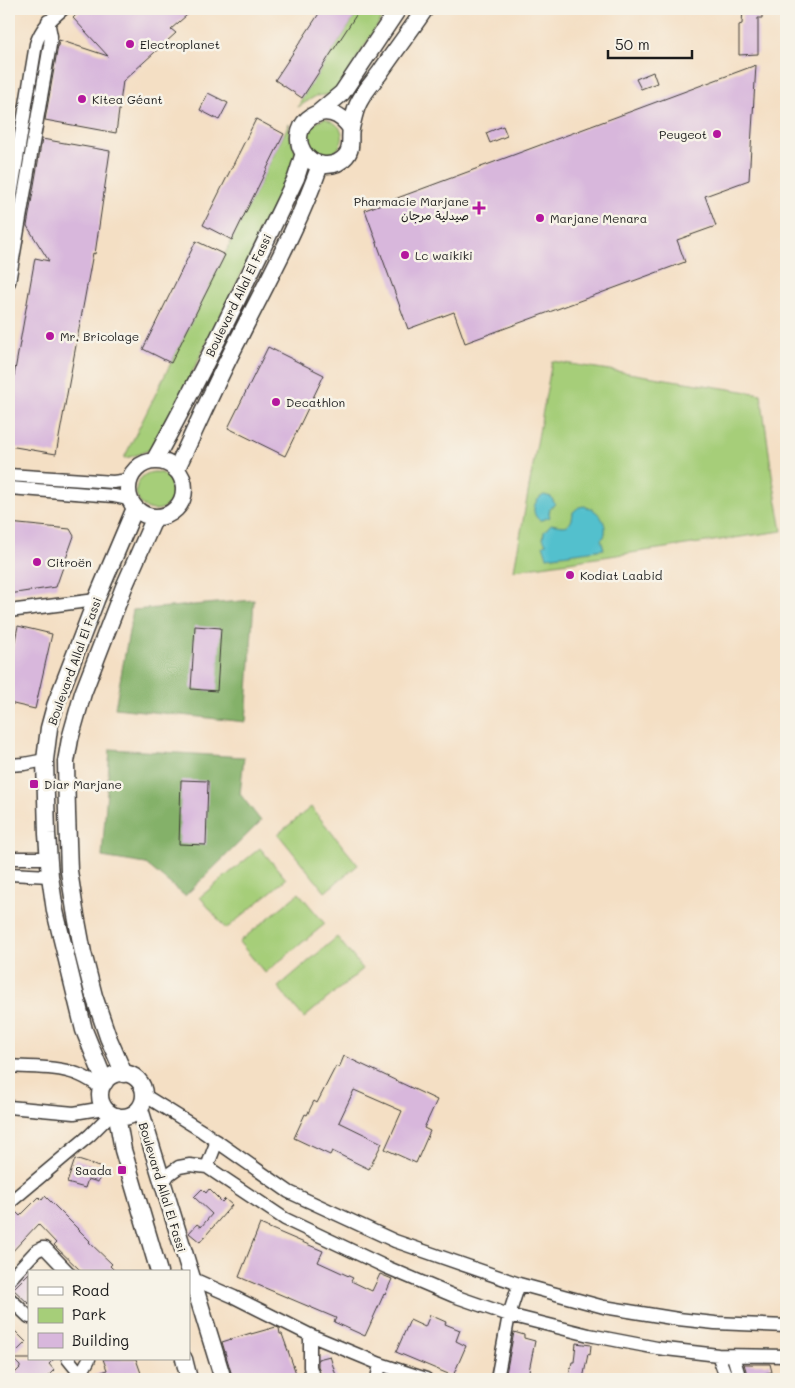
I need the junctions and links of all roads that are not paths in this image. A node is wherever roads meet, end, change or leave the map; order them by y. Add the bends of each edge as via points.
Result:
1 (63, 9) edge
2 (398, 9) edge
3 (425, 9) edge
4 (48, 21) junction
5 (316, 114) junction
6 (351, 129) junction
7 (304, 153) junction
8 (320, 164) junction
9 (9, 207) edge
10 (11, 252) edge
11 (9, 282) edge
12 (154, 461) junction
13 (176, 470) junction
14 (9, 475) edge
15 (129, 480) junction
16 (9, 488) edge
17 (132, 504) junction
18 (155, 517) junction
19 (96, 600) junction
20 (9, 611) edge
21 (45, 760) junction
22 (9, 765) edge
23 (9, 858) edge
24 (49, 858) junction
25 (9, 874) edge
26 (50, 876) junction
27 (9, 1066) edge
28 (124, 1074) junction
29 (103, 1085) junction
30 (142, 1102) junction
31 (9, 1108) edge
32 (111, 1113) junction
33 (217, 1141) junction
34 (207, 1167) junction
35 (162, 1184) junction
36 (9, 1203) edge
37 (66, 1270) edge
38 (158, 1270) edge
39 (187, 1270) edge
40 (190, 1279) edge
41 (9, 1280) edge
42 (519, 1284) junction
43 (10, 1302) edge
44 (509, 1315) junction
45 (28, 1316) edge
46 (786, 1326) edge
47 (310, 1335) junction
48 (718, 1355) junction
49 (733, 1356) junction
50 (786, 1356) edge
51 (69, 1360) edge
52 (89, 1360) edge
53 (184, 1360) edge
54 (380, 1364) junction
55 (80, 1378) edge
56 (419, 1378) edge
57 (189, 1379) edge
58 (223, 1379) edge
59 (314, 1379) edge
60 (377, 1379) edge
61 (497, 1379) edge
62 (727, 1379) edge
63 (740, 1379) edge

1 - 4 street
2 - 5 main road via 342,93
3 - 6 main road via 359,102
4 - 9 street via 36,44
4 - 10 street via 50,45
5 - 6 main road via 337,114
5 - 7 main road via 306,121 301,130 300,146
6 - 8 main road via 350,150 344,158 337,163
7 - 8 main road
7 - 12 main road, Boulevard Allal El Fassi via 283,205
8 - 13 main road, Boulevard Allal El Fassi via 290,238 238,338
10 - 11 street
12 - 13 main road
12 - 15 main road via 138,467
13 - 18 main road via 184,487 181,501 170,513
14 - 15 street via 113,482
15 - 17 main road
16 - 17 street via 114,496
17 - 18 main road via 147,516
17 - 19 main road, Boulevard Allal El Fassi
18 - 28 main road, Boulevard Allal El Fassi via 124,586 83,693 66,762 69,870 75,910 94,996
19 - 20 street
19 - 21 main road, Boulevard Allal El Fassi via 55,706
21 - 22 street
21 - 24 main road, Boulevard Allal El Fassi
23 - 24 street
24 - 26 main road, Boulevard Allal El Fassi
25 - 26 street
26 - 29 main road, Boulevard Allal El Fassi via 84,1030
27 - 29 street via 61,1070
28 - 29 main road via 114,1075
28 - 30 main road via 136,1078 143,1088
29 - 32 main road via 101,1101
30 - 32 main road via 129,1116
30 - 33 street
30 - 35 main road, Boulevard Allal El Fassi
31 - 32 street
32 - 36 street via 90,1135
32 - 38 main road, Boulevard Allal El Fassi
33 - 34 street
33 - 42 street via 289,1192 395,1241
34 - 35 street via 179,1167
34 - 44 street via 285,1219 386,1267
35 - 39 main road, Boulevard Allal El Fassi
37 - 41 street via 42,1248
40 - 47 street
40 - 58 main road, Boulevard Allal El Fassi
42 - 44 street
42 - 46 street via 641,1314 716,1323
43 - 45 street
44 - 48 street via 599,1337
44 - 61 street
47 - 54 street
47 - 59 street via 310,1367
48 - 49 street
48 - 62 street
49 - 50 street
49 - 63 street
51 - 55 street
52 - 55 street
53 - 57 main road
54 - 56 street
54 - 60 street

